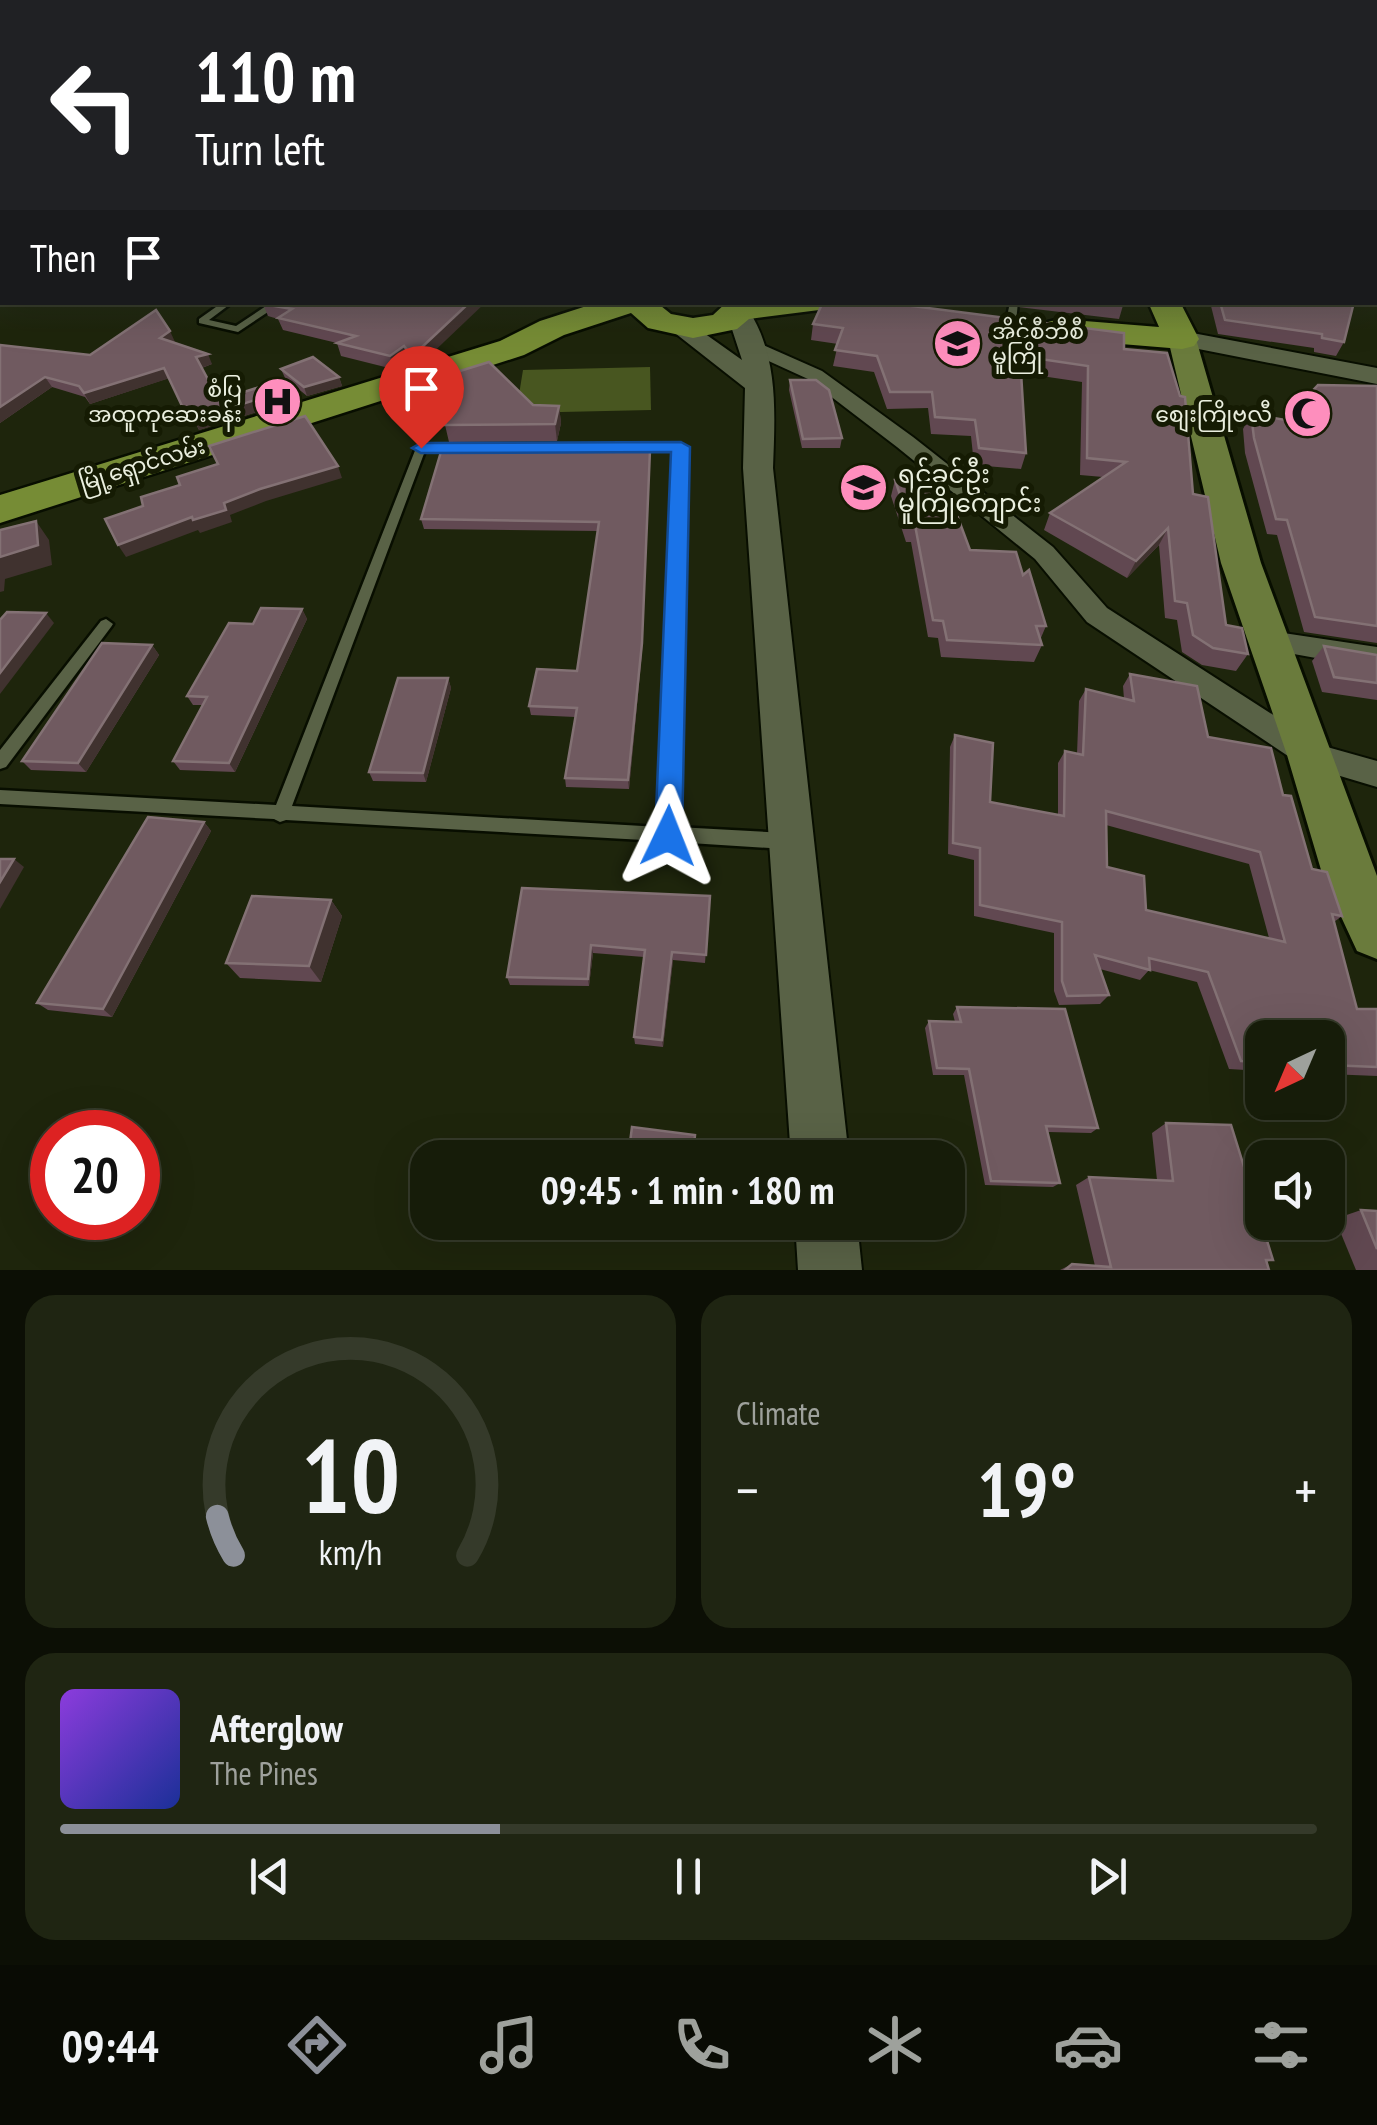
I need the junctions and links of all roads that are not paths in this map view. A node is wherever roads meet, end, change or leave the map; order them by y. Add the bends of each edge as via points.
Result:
1 (225, 305) edge
2 (274, 305) edge
3 (784, 305) edge
4 (741, 309) edge
5 (1012, 312) edge
6 (651, 313) edge
7 (974, 317) edge
8 (1173, 321) edge
9 (758, 366) junction
10 (1377, 376) edge
11 (481, 448) edge
12 (521, 448) edge
13 (0, 509) edge
14 (106, 624) dead end
15 (1270, 641) junction
16 (1377, 658) edge
17 (1311, 755) junction
18 (0, 762) edge
19 (1377, 774) edge
20 (0, 798) edge
21 (280, 815) junction
22 (668, 836) junction
23 (792, 841) junction
24 (1377, 932) edge
25 (818, 1140) edge
26 (828, 1240) edge
27 (830, 1270) edge

1 - 2 lane via 202,321 238,329
3 - 4 highway, မြို့ရှောင်လမ်း
4 - 6 highway, မြို့ရှောင်လမ်း via 702,327
4 - 9 main road
5 - 7 highway
5 - 8 highway
6 - 9 main road
6 - 13 highway, မြို့ရှောင်လမ်း via 562,342 512,348
8 - 10 main road
8 - 15 main road
9 - 17 street via 815,374 1044,553 1097,615
9 - 23 main road via 758,468
11 - 21 lane via 421,448
12 - 22 lane via 681,447
14 - 18 lane
15 - 16 street
15 - 17 main road
17 - 19 street
17 - 24 main road via 1350,880
20 - 21 lane
21 - 22 lane
22 - 23 lane
23 - 25 main road
26 - 27 main road

